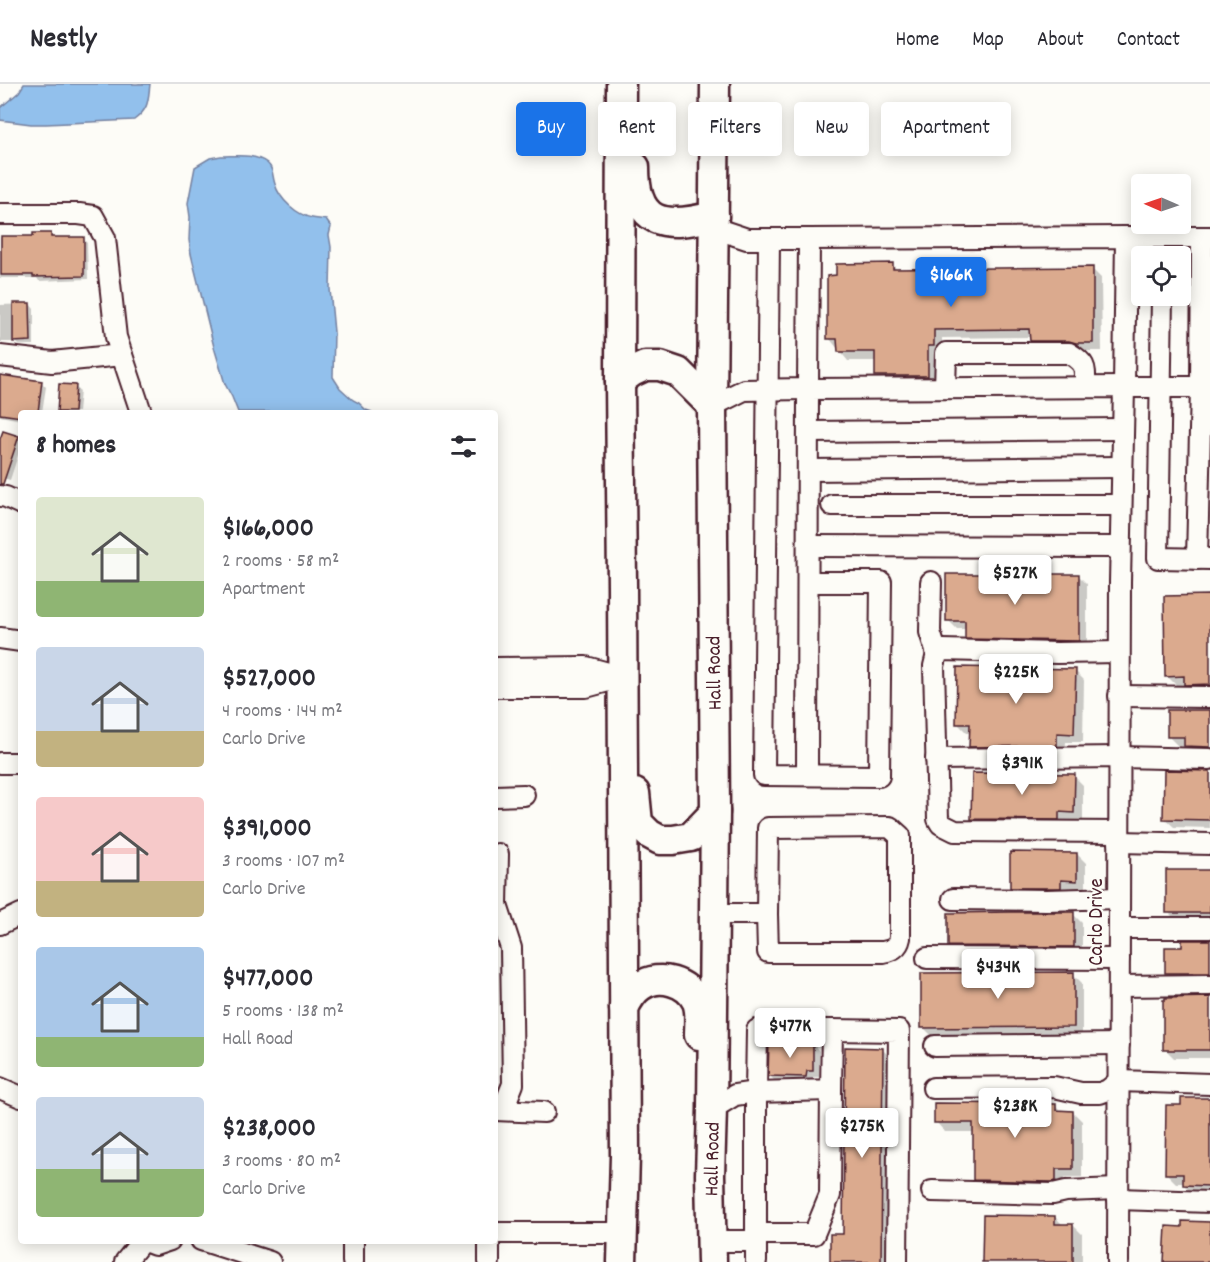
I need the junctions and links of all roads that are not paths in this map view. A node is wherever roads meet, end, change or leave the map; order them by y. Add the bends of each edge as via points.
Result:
1 (621, 84) edge
2 (634, 84) edge
3 (715, 84) edge
4 (0, 214) edge
5 (714, 222) junction
6 (1126, 237) junction
7 (1206, 237) edge
8 (809, 239) junction
9 (769, 240) junction
10 (1159, 246) edge
11 (1167, 246) edge
12 (1162, 306) edge
13 (122, 355) junction
14 (0, 356) edge
15 (620, 381) junction
16 (1085, 387) junction
17 (1124, 387) junction
18 (1162, 387) junction
19 (1205, 387) edge
20 (808, 388) junction
21 (945, 388) junction
22 (768, 389) junction
23 (712, 406) junction
24 (140, 410) edge
25 (1123, 429) junction
26 (808, 432) junction
27 (1122, 467) junction
28 (808, 470) junction
29 (0, 496) edge
30 (18, 503) edge
31 (832, 506) dead end
32 (1121, 506) junction
33 (808, 546) junction
34 (1120, 547) junction
35 (1203, 559) edge
36 (808, 582) junction
37 (931, 582) dead end
38 (0, 638) edge
39 (18, 641) edge
40 (1119, 652) junction
41 (937, 654) junction
42 (498, 668) edge
43 (623, 678) junction
44 (498, 687) edge
45 (1119, 696) junction
46 (1210, 697) edge
47 (1119, 757) junction
48 (936, 759) junction
49 (1210, 759) edge
50 (0, 763) edge
51 (18, 763) edge
52 (807, 775) junction
53 (524, 795) dead end
54 (498, 796) edge
55 (715, 812) junction
56 (1119, 837) junction
57 (1210, 844) edge
58 (1119, 898) junction
59 (953, 899) dead end
60 (498, 911) edge
61 (767, 914) junction
62 (18, 915) edge
63 (714, 915) junction
64 (0, 924) edge
65 (1119, 928) junction
66 (1210, 928) edge
67 (927, 958) dead end
68 (1119, 959) junction
69 (1210, 985) edge
70 (1119, 986) junction
71 (624, 1008) junction
72 (826, 1030) junction
73 (1119, 1044) junction
74 (935, 1046) dead end
75 (1119, 1081) junction
76 (1210, 1084) edge
77 (0, 1088) edge
78 (933, 1088) dead end
79 (825, 1090) junction
80 (756, 1092) junction
81 (18, 1096) edge
82 (498, 1107) edge
83 (712, 1109) junction
84 (498, 1110) edge
85 (544, 1112) dead end
86 (710, 1175) junction
87 (932, 1191) dead end
88 (1118, 1194) junction
89 (1210, 1202) edge
90 (498, 1233) edge
91 (622, 1233) junction
92 (756, 1237) junction
93 (140, 1244) edge
94 (353, 1244) edge
95 (489, 1244) edge
96 (215, 1247) edge
97 (712, 1252) edge
98 (125, 1262) edge
99 (270, 1262) edge
100 (353, 1262) edge
101 (489, 1262) edge
102 (622, 1262) edge
103 (756, 1262) edge
104 (897, 1262) edge
105 (1118, 1262) edge

1 - 15 highway
2 - 5 highway via 635,181 642,207 651,217 667,222
3 - 5 highway, Hall Road
4 - 13 street via 93,216 105,238 116,337
5 - 9 street via 747,239
5 - 23 highway, Hall Road
6 - 8 street
6 - 10 street
6 - 17 street, Carlo Drive
7 - 11 street
7 - 19 street
8 - 9 street
8 - 20 street
9 - 22 street
12 - 18 street
13 - 14 street via 52,362
13 - 24 street
15 - 23 highway via 645,366 660,366 678,372
15 - 43 highway
16 - 17 street
16 - 21 street
16 - 21 street via 1083,364 1069,353 946,353
17 - 18 street
17 - 25 street, Carlo Drive
18 - 19 street
18 - 35 street via 1158,558
19 - 35 street
20 - 21 street
20 - 22 street
20 - 26 street
22 - 23 street via 744,390
22 - 52 street via 764,775
23 - 55 highway, Hall Road
25 - 26 street
25 - 27 street, Carlo Drive
26 - 28 street
27 - 28 street
27 - 32 street, Carlo Drive
28 - 33 street
29 - 30 street
31 - 32 street
32 - 34 street, Carlo Drive
33 - 34 street
33 - 36 street
34 - 40 street, Carlo Drive
36 - 52 street
36 - 52 street via 880,582 880,593 879,776
37 - 41 street via 930,632
38 - 39 street
40 - 41 street via 943,650
40 - 45 street, Carlo Drive
41 - 48 street
42 - 43 street via 586,667
43 - 44 street via 586,687
43 - 55 highway via 638,823 660,840 673,840 691,837
43 - 71 highway
45 - 46 street
45 - 47 street, Carlo Drive
47 - 48 street
47 - 49 street
47 - 56 street, Carlo Drive
48 - 56 street via 938,819 955,831
50 - 51 street
53 - 54 street
55 - 63 highway, Hall Road
56 - 57 street
56 - 58 street, Carlo Drive
58 - 59 street
58 - 65 street, Carlo Drive
60 - 82 street via 511,948 513,1084 507,1099
61 - 61 street via 768,828 890,828 900,836 900,938 894,949 768,952
61 - 63 street
62 - 64 street
63 - 83 highway, Hall Road
65 - 66 street
65 - 68 street, Carlo Drive
67 - 68 street
68 - 70 street, Carlo Drive
69 - 70 street
70 - 73 street, Carlo Drive
71 - 86 highway via 641,986 664,980 684,987 695,999 699,1010 697,1146
71 - 91 highway
72 - 79 street
72 - 80 street via 757,1030
72 - 104 street via 899,1031
73 - 74 street
73 - 75 street, Carlo Drive
75 - 76 street
75 - 78 street via 1100,1093 1054,1087
75 - 88 street, Carlo Drive
77 - 81 street
79 - 80 street
79 - 92 street via 831,1195 814,1234
80 - 83 street via 735,1095
80 - 92 street
83 - 86 highway, Hall Road
84 - 85 street
86 - 97 highway, Hall Road
87 - 88 street
88 - 89 street
88 - 105 street, Carlo Drive
90 - 91 street
91 - 102 highway
92 - 97 street
92 - 103 street
93 - 98 street
94 - 100 street
95 - 101 street
96 - 99 street

